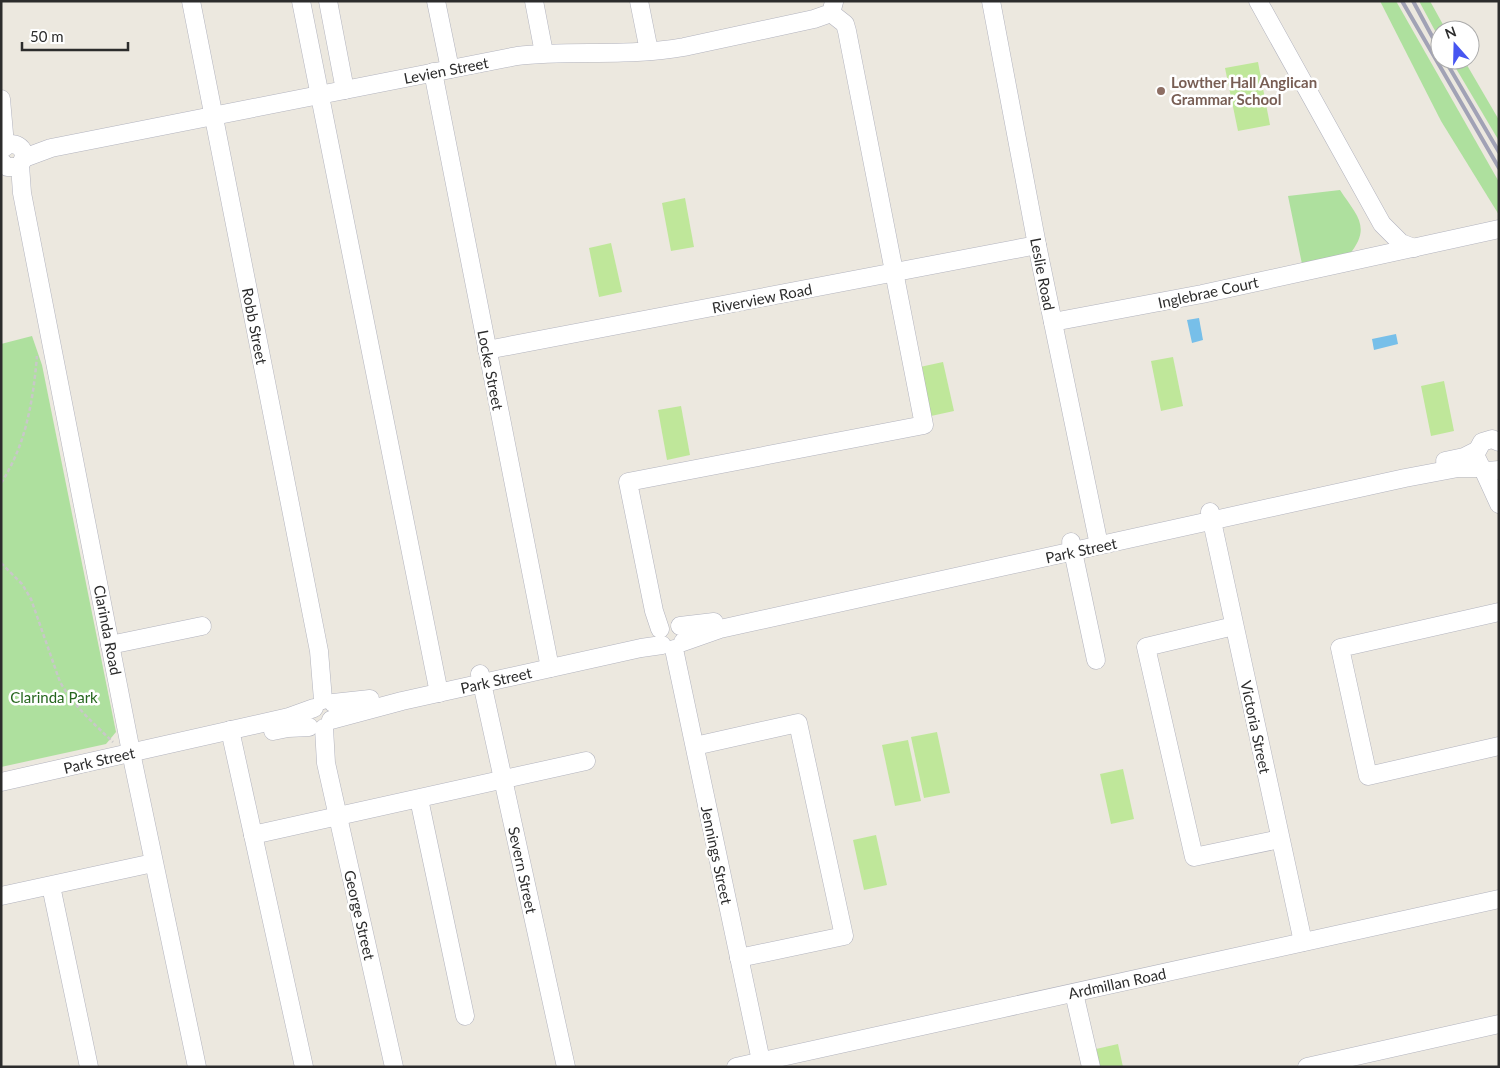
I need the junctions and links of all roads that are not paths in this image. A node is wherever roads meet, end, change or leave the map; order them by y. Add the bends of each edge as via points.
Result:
1 (191, 1) edge
2 (301, 1) edge
3 (328, 1) edge
4 (436, 1) edge
5 (534, 1) edge
6 (639, 1) edge
7 (991, 1) edge
8 (1258, 1) edge
9 (833, 7) edge
10 (649, 51) junction
11 (544, 53) junction
12 (441, 70) junction
13 (345, 90) junction
14 (321, 94) junction
15 (3, 107) edge
16 (213, 116) junction
17 (10, 156) edge
18 (1382, 224) junction
19 (1499, 230) edge
20 (1038, 245) junction
21 (1414, 248) junction
22 (1363, 258) junction
23 (895, 273) junction
24 (1053, 322) junction
25 (487, 350) junction
26 (1499, 442) edge
27 (1476, 451) junction
28 (1490, 470) edge
29 (1499, 497) edge
30 (1499, 504) edge
31 (1211, 516) junction
32 (1098, 541) junction
33 (1072, 547) junction
34 (1499, 612) edge
35 (202, 626) dead end
36 (1234, 626) junction
37 (670, 637) junction
38 (110, 645) junction
39 (1096, 660) dead end
40 (550, 663) junction
41 (481, 679) junction
42 (438, 688) junction
43 (323, 715) junction
44 (231, 735) junction
45 (695, 746) junction
46 (1499, 746) edge
47 (132, 757) junction
48 (586, 761) dead end
49 (503, 780) junction
50 (1, 782) edge
51 (1, 791) edge
52 (418, 799) junction
53 (338, 816) junction
54 (254, 836) junction
55 (1280, 839) junction
56 (154, 863) junction
57 (51, 886) junction
58 (1, 896) edge
59 (1499, 899) edge
60 (1303, 942) junction
61 (739, 958) junction
62 (1074, 993) junction
63 (465, 1016) dead end
64 (1499, 1024) edge
65 (761, 1061) junction
66 (89, 1067) edge
67 (197, 1067) edge
68 (304, 1067) edge
69 (394, 1067) edge
70 (566, 1067) edge
71 (736, 1067) edge
72 (1091, 1067) edge
73 (1307, 1067) edge

1 - 16 street, Robb Street
2 - 14 street
3 - 13 street
4 - 12 street, Locke Street
5 - 11 street
6 - 10 street
7 - 20 street, Leslie Road
8 - 18 street
9 - 10 street, Levien Street via 814,19 684,47
9 - 23 street via 847,31
10 - 11 street, Levien Street
11 - 12 street, Levien Street
12 - 13 street, Levien Street
12 - 25 street, Locke Street
13 - 14 street, Levien Street
14 - 16 street, Levien Street
14 - 42 street
15 - 17 street, Clarinda Road
16 - 17 street, Levien Street
16 - 43 street, Robb Street via 319,651
17 - 38 street, Clarinda Road via 22,193
18 - 21 street via 1401,243
18 - 22 street via 1380,239
19 - 21 street, Inglebrae Court
20 - 23 street, Riverview Road
20 - 24 street, Leslie Road
21 - 22 street, Inglebrae Court
22 - 24 street, Inglebrae Court via 1202,294
23 - 25 street, Riverview Road
23 - 37 street, Jennings Street via 924,425 628,482 654,611
24 - 32 street, Leslie Road
25 - 40 street, Locke Street
26 - 27 street, Park Street via 1486,440
27 - 28 street via 1476,460
27 - 31 street, Park Street via 1464,457
28 - 29 street
28 - 30 street
28 - 31 street, Park Street via 1437,471
31 - 32 street, Park Street
31 - 36 street, Victoria Street
32 - 33 street, Park Street
33 - 37 street, Park Street via 712,623
33 - 39 street
34 - 46 street via 1340,648 1368,776
35 - 38 street
36 - 55 street, Victoria Street
36 - 55 street via 1146,647 1194,857
37 - 40 street, Park Street
37 - 45 street, Jennings Street
38 - 47 street, Clarinda Road
40 - 41 street, Park Street
41 - 42 street, Park Street
41 - 49 street, Severn Street
42 - 43 street, Park Street via 363,701
43 - 44 street, Park Street via 288,728
43 - 53 street, George Street via 326,763
44 - 47 street, Park Street
44 - 54 street
45 - 61 street, Jennings Street
45 - 61 street via 798,723 844,936
47 - 50 street, Park Street
47 - 51 street, Park Street
47 - 56 street, Clarinda Road
48 - 49 street
49 - 52 street
49 - 70 street, Severn Street
52 - 53 street
52 - 63 street
53 - 54 street
53 - 69 street, George Street
54 - 68 street
55 - 60 street, Victoria Street
56 - 57 street
56 - 67 street, Clarinda Road
57 - 58 street
57 - 66 street
59 - 60 street, Ardmillan Road
60 - 62 street, Ardmillan Road
61 - 65 street, Jennings Street
62 - 65 street, Ardmillan Road
62 - 72 street
64 - 73 street
65 - 71 street, Ardmillan Road

